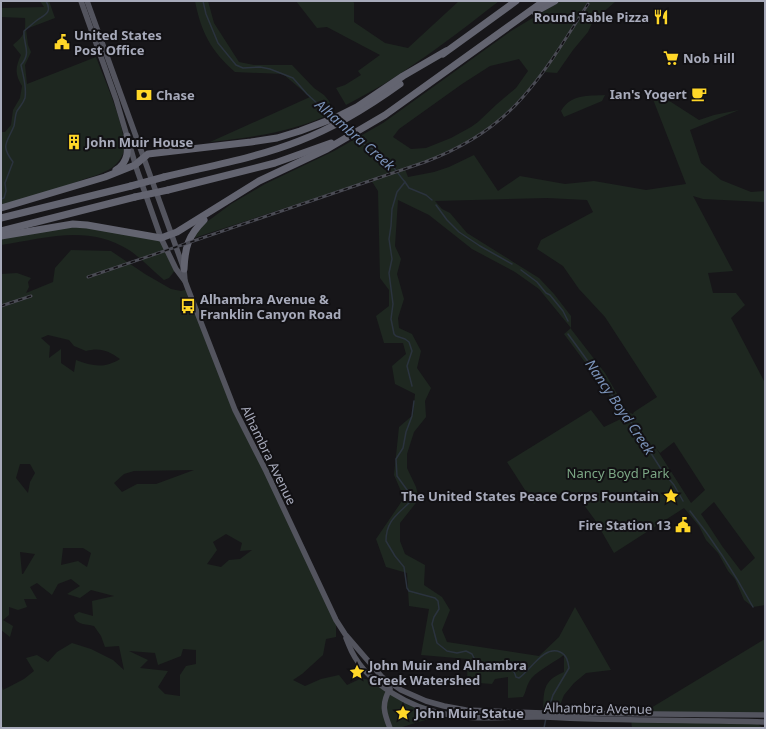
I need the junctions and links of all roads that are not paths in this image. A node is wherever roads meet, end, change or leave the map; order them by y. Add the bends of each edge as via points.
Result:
1 (81, 1) edge
2 (87, 1) edge
3 (516, 1) edge
4 (544, 1) edge
5 (555, 1) edge
6 (515, 22) junction
7 (329, 124) junction
8 (127, 136) junction
9 (336, 142) junction
10 (144, 158) junction
11 (135, 165) junction
12 (105, 177) junction
13 (1, 208) edge
14 (215, 209) junction
15 (1, 218) edge
16 (1, 231) edge
17 (171, 234) junction
18 (1, 236) edge
19 (161, 238) junction
20 (184, 269) junction
21 (185, 281) junction
22 (345, 634) junction
23 (393, 684) junction
24 (389, 691) junction
25 (543, 715) junction
26 (765, 715) edge
27 (557, 716) junction
28 (765, 722) edge
29 (390, 728) edge

1 - 8 main road, Alhambra Avenue
2 - 10 main road, Alhambra Avenue
3 - 7 highway via 362,107
4 - 6 highway
5 - 6 highway
6 - 9 highway via 401,104
7 - 10 highway via 272,139 148,154
7 - 15 highway, bridge via 300,141 271,151
8 - 11 main road, Alhambra Avenue
8 - 12 highway via 127,158 121,167
9 - 14 highway via 322,152 266,178
9 - 16 highway, bridge via 285,160
10 - 11 highway
10 - 17 main road, Alhambra Avenue
11 - 12 highway
11 - 19 main road, Alhambra Avenue
12 - 13 highway
14 - 17 highway
14 - 20 highway via 194,229 189,238
17 - 19 highway
17 - 20 main road, Alhambra Avenue
18 - 19 highway via 73,224
19 - 21 main road, Alhambra Avenue
20 - 21 main road, Alhambra Avenue
21 - 22 main road, Alhambra Avenue via 235,410
22 - 23 main road, Alhambra Avenue via 382,677
22 - 24 main road, Alhambra Avenue via 352,653 364,670
23 - 24 main road
23 - 25 main road, Alhambra Avenue via 426,701 444,706
24 - 25 main road, Alhambra Avenue via 418,706 445,714 486,718
24 - 29 main road via 384,703 384,712
25 - 27 main road, Alhambra Avenue
26 - 27 main road, Alhambra Avenue
27 - 28 main road, Alhambra Avenue

